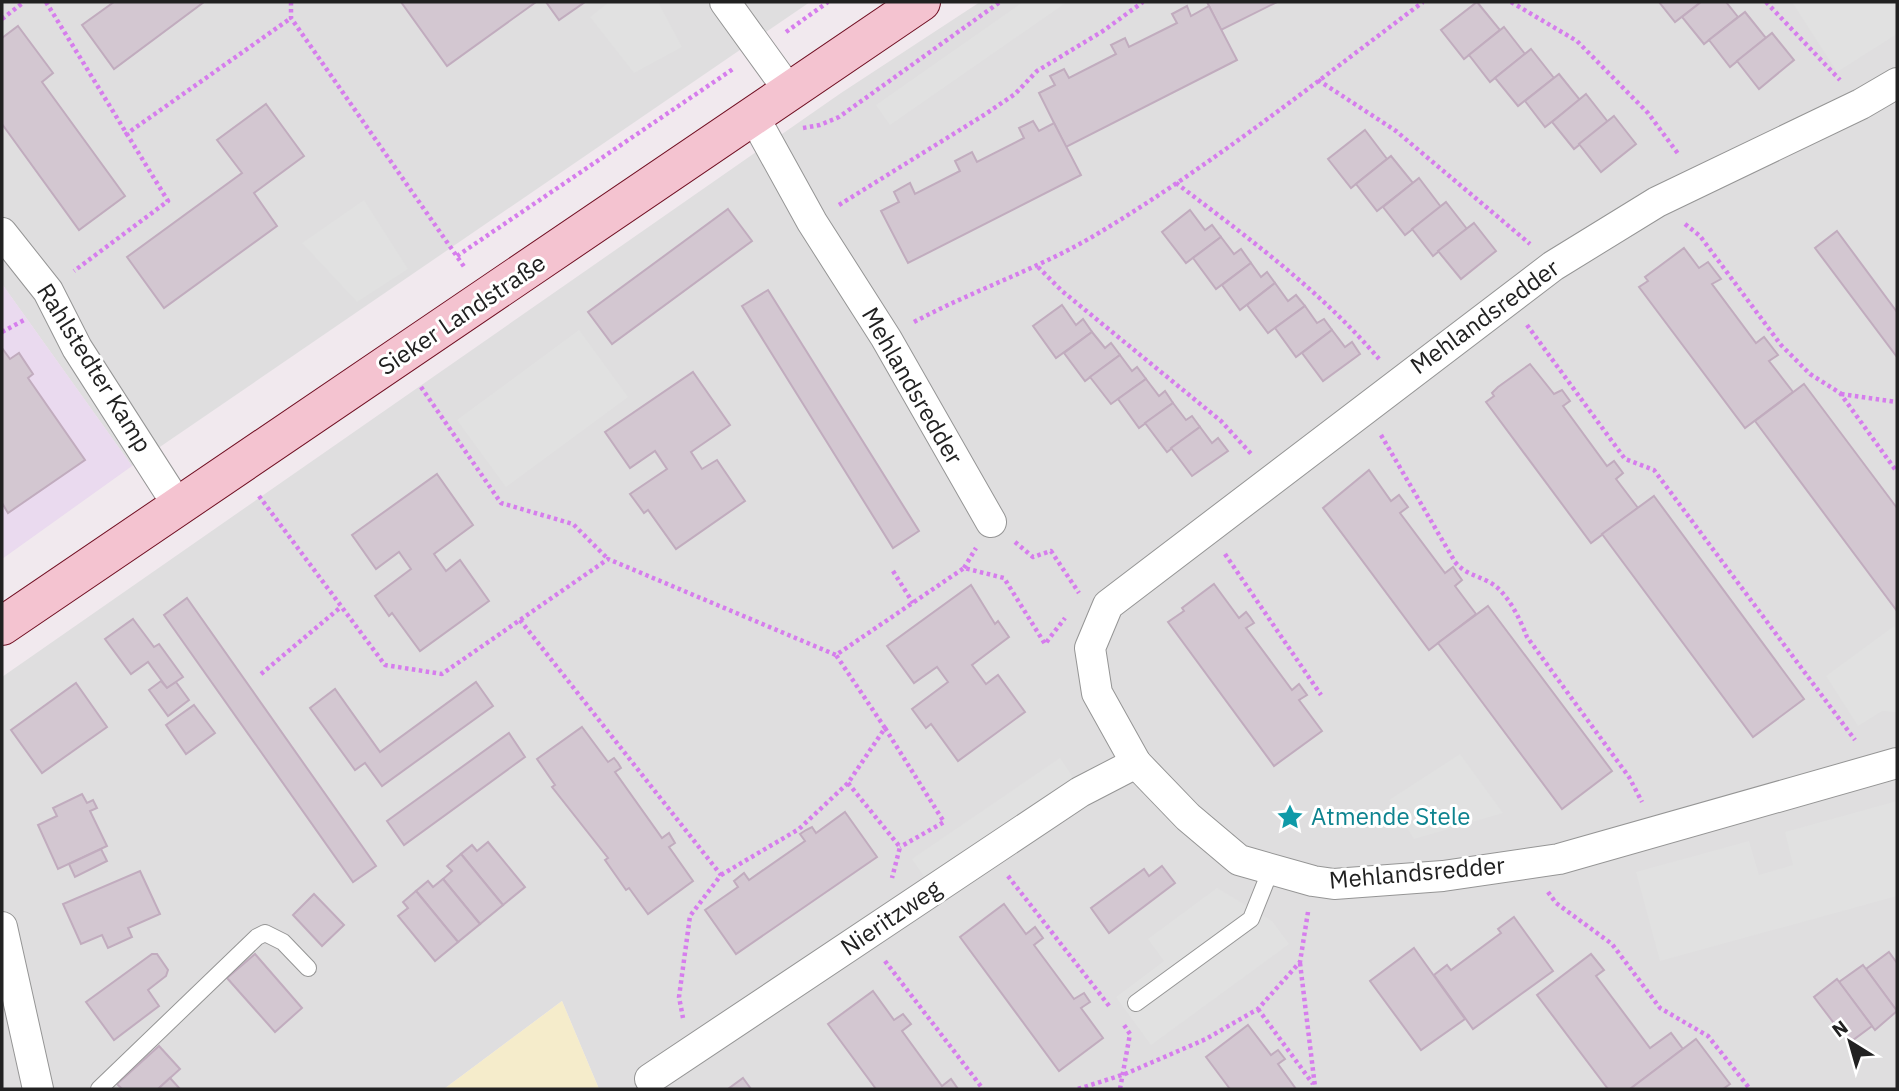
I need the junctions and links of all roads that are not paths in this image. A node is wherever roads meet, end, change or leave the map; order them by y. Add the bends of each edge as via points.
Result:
1 (725, 2) edge
2 (921, 2) edge
3 (1897, 83) edge
4 (790, 92) junction
5 (754, 117) junction
6 (2, 233) edge
7 (179, 507) junction
8 (991, 522) road end
9 (2, 626) edge
10 (1136, 763) junction
11 (1892, 764) edge
12 (1271, 869) junction
13 (2, 927) edge
14 (308, 968) dead end
15 (1136, 1003) dead end
16 (643, 1084) edge
17 (38, 1089) edge
18 (99, 1089) edge

1 - 4 street
2 - 4 main road, Sieker Landstraße
3 - 10 street, Mehlandsredder via 1657,202 1553,266 1207,529 1094,601 1090,648 1097,693
4 - 5 main road, Sieker Landstraße
5 - 7 main road, Sieker Landstraße
5 - 8 street, Mehlandsredder
6 - 7 street, Rahlstedter Kamp via 48,291 77,348
7 - 9 main road, Sieker Landstraße
10 - 12 street, Mehlandsredder via 1188,817 1239,860
10 - 16 street, Nieritzweg via 1080,792
11 - 12 street, Mehlandsredder via 1559,859 1443,876 1334,884
12 - 15 lane via 1251,919
13 - 17 street
14 - 18 lane via 283,942 265,933 257,937

